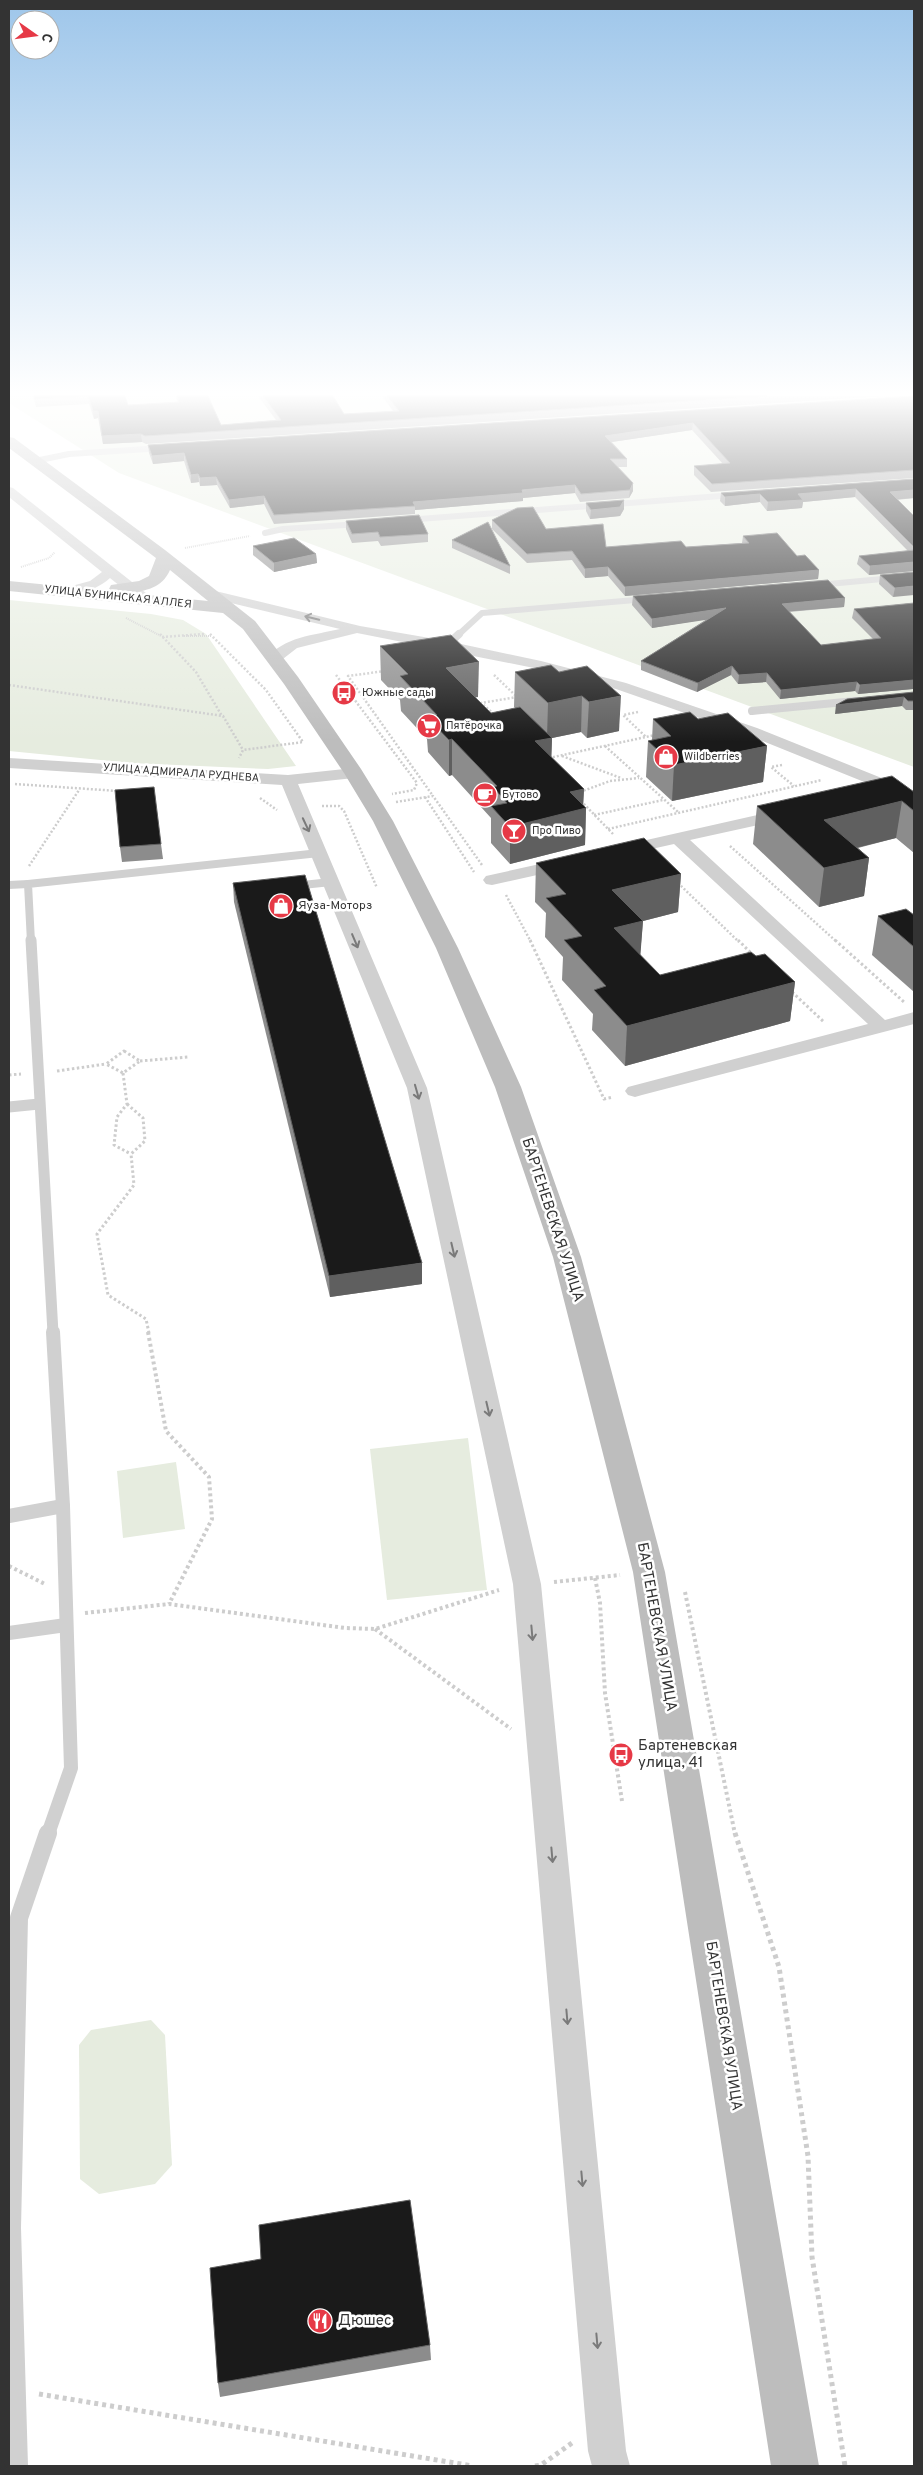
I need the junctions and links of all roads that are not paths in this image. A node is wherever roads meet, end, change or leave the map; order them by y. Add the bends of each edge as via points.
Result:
1 (34, 512) edge
2 (110, 512) edge
3 (514, 512) edge
4 (401, 520) edge
5 (372, 523) edge
6 (265, 534) road end
7 (171, 553) junction
8 (112, 571) junction
9 (914, 576) edge
10 (9, 586) edge
11 (806, 586) edge
12 (130, 587) junction
13 (66, 591) junction
14 (207, 593) junction
15 (659, 598) edge
16 (146, 600) junction
17 (226, 608) junction
18 (360, 630) junction
19 (447, 645) junction
20 (274, 659) junction
21 (866, 700) edge
22 (752, 711) dead end
23 (9, 762) edge
24 (354, 773) junction
25 (288, 780) junction
26 (897, 789) junction
27 (914, 797) edge
28 (846, 800) edge
29 (800, 811) edge
30 (678, 838) junction
31 (319, 853) junction
32 (608, 854) edge
33 (579, 860) edge
34 (485, 878) road end
35 (331, 882) junction
36 (28, 884) junction
37 (9, 886) edge
38 (282, 887) edge
39 (911, 1011) edge
40 (882, 1027) junction
41 (635, 1091) road end
42 (39, 1104) junction
43 (9, 1107) edge
44 (63, 1506) junction
45 (9, 1516) edge
46 (66, 1620) junction
47 (9, 1632) edge
48 (10, 2229) edge
49 (19, 2466) edge
50 (610, 2466) edge
51 (795, 2466) edge

1 - 8 street
2 - 7 main road, БАРТЕНЕВСКАЯ УЛИЦА
3 - 4 lane
5 - 6 lane via 283,529
7 - 12 main road via 160,577 153,582
7 - 14 main road, БАРТЕНЕВСКАЯ УЛИЦА
8 - 12 street
8 - 13 street via 95,584
9 - 11 lane
10 - 13 main road, УЛИЦА БУНИНСКАЯ АЛЛЕЯ
12 - 13 main road
12 - 16 street
13 - 16 main road, УЛИЦА БУНИНСКАЯ АЛЛЕЯ
14 - 17 main road, БАРТЕНЕВСКАЯ УЛИЦА
18 -> 14 street
15 - 19 lane via 482,613
16 - 17 main road, УЛИЦА БУНИНСКАЯ АЛЛЕЯ
17 - 20 main road, БАРТЕНЕВСКАЯ УЛИЦА via 248,625
18 - 19 street
18 - 20 street via 292,645
19 - 26 street via 584,675 705,714
20 - 24 main road, БАРТЕНЕВСКАЯ УЛИЦА
21 - 22 lane
23 - 25 street, УЛИЦА АДМИРАЛА РУДНЕВА
24 - 25 street, УЛИЦА АДМИРАЛА РУДНЕВА
24 - 51 main road, БАРТЕНЕВСКАЯ УЛИЦА via 383,821 447,948 508,1087 568,1257 649,1572
25 -> 31 street
26 - 27 street
26 - 28 street
29 - 30 street
30 - 32 street
30 - 40 street
31 - 35 street
31 - 36 lane
33 - 34 street
35 - 38 lane
35 -> 50 street via 416,1088 527,1584
36 - 37 lane
36 - 42 lane
39 - 40 street
40 - 41 street
42 - 43 lane
42 - 44 lane
44 - 45 lane
44 - 46 lane
46 - 47 lane
46 - 48 lane via 72,1768 19,1918
48 - 49 lane

